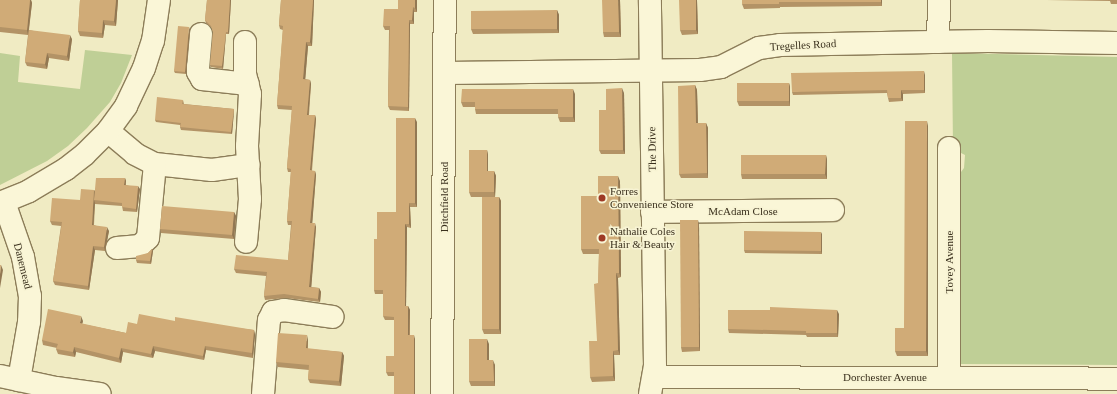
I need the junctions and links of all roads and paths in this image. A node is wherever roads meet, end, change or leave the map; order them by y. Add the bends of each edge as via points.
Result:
1 (159, 0) edge
2 (445, 0) edge
3 (650, 0) edge
4 (939, 0) edge
5 (201, 34) dead end
6 (245, 42) dead end
7 (938, 42) junction
8 (1117, 43) edge
9 (651, 71) junction
10 (445, 73) junction
11 (248, 84) junction
12 (108, 131) junction
13 (949, 148) dead end
14 (155, 164) junction
15 (249, 165) junction
16 (2, 202) edge
17 (833, 210) dead end
18 (652, 212) junction
19 (246, 242) dead end
20 (117, 248) dead end
21 (333, 317) dead end
22 (9, 378) edge
23 (1117, 379) edge
24 (944, 383) edge
25 (652, 386) edge
26 (100, 394) edge
27 (264, 394) edge
28 (442, 394) edge

1 - 12 street via 153,41 144,68 126,106
2 - 10 street, Ditchfield Road
3 - 9 street, The Drive
4 - 7 street
5 - 11 street via 198,72 202,78
6 - 11 street via 244,64
7 - 8 street, Tregelles Road
7 - 9 street, Tregelles Road via 780,45 758,48 731,63 711,69
9 - 10 street, Tregelles Road
9 - 18 street, The Drive
10 - 28 street, Ditchfield Road
11 - 15 street
12 - 14 street via 135,154
12 - 16 street via 66,169 29,191
13 - 24 street, Tovey Avenue
14 - 15 street via 212,170
14 - 20 street via 148,238 140,246
15 - 19 street via 250,199
16 - 22 street, Danemead via 23,257 30,296 29,322
17 - 18 street, McAdam Close
18 - 25 street, The Drive
21 - 27 street via 284,310 273,312 269,320
22 - 26 street, Danemead via 75,392
23 - 24 street, Dorchester Avenue
24 - 25 street, Dorchester Avenue

